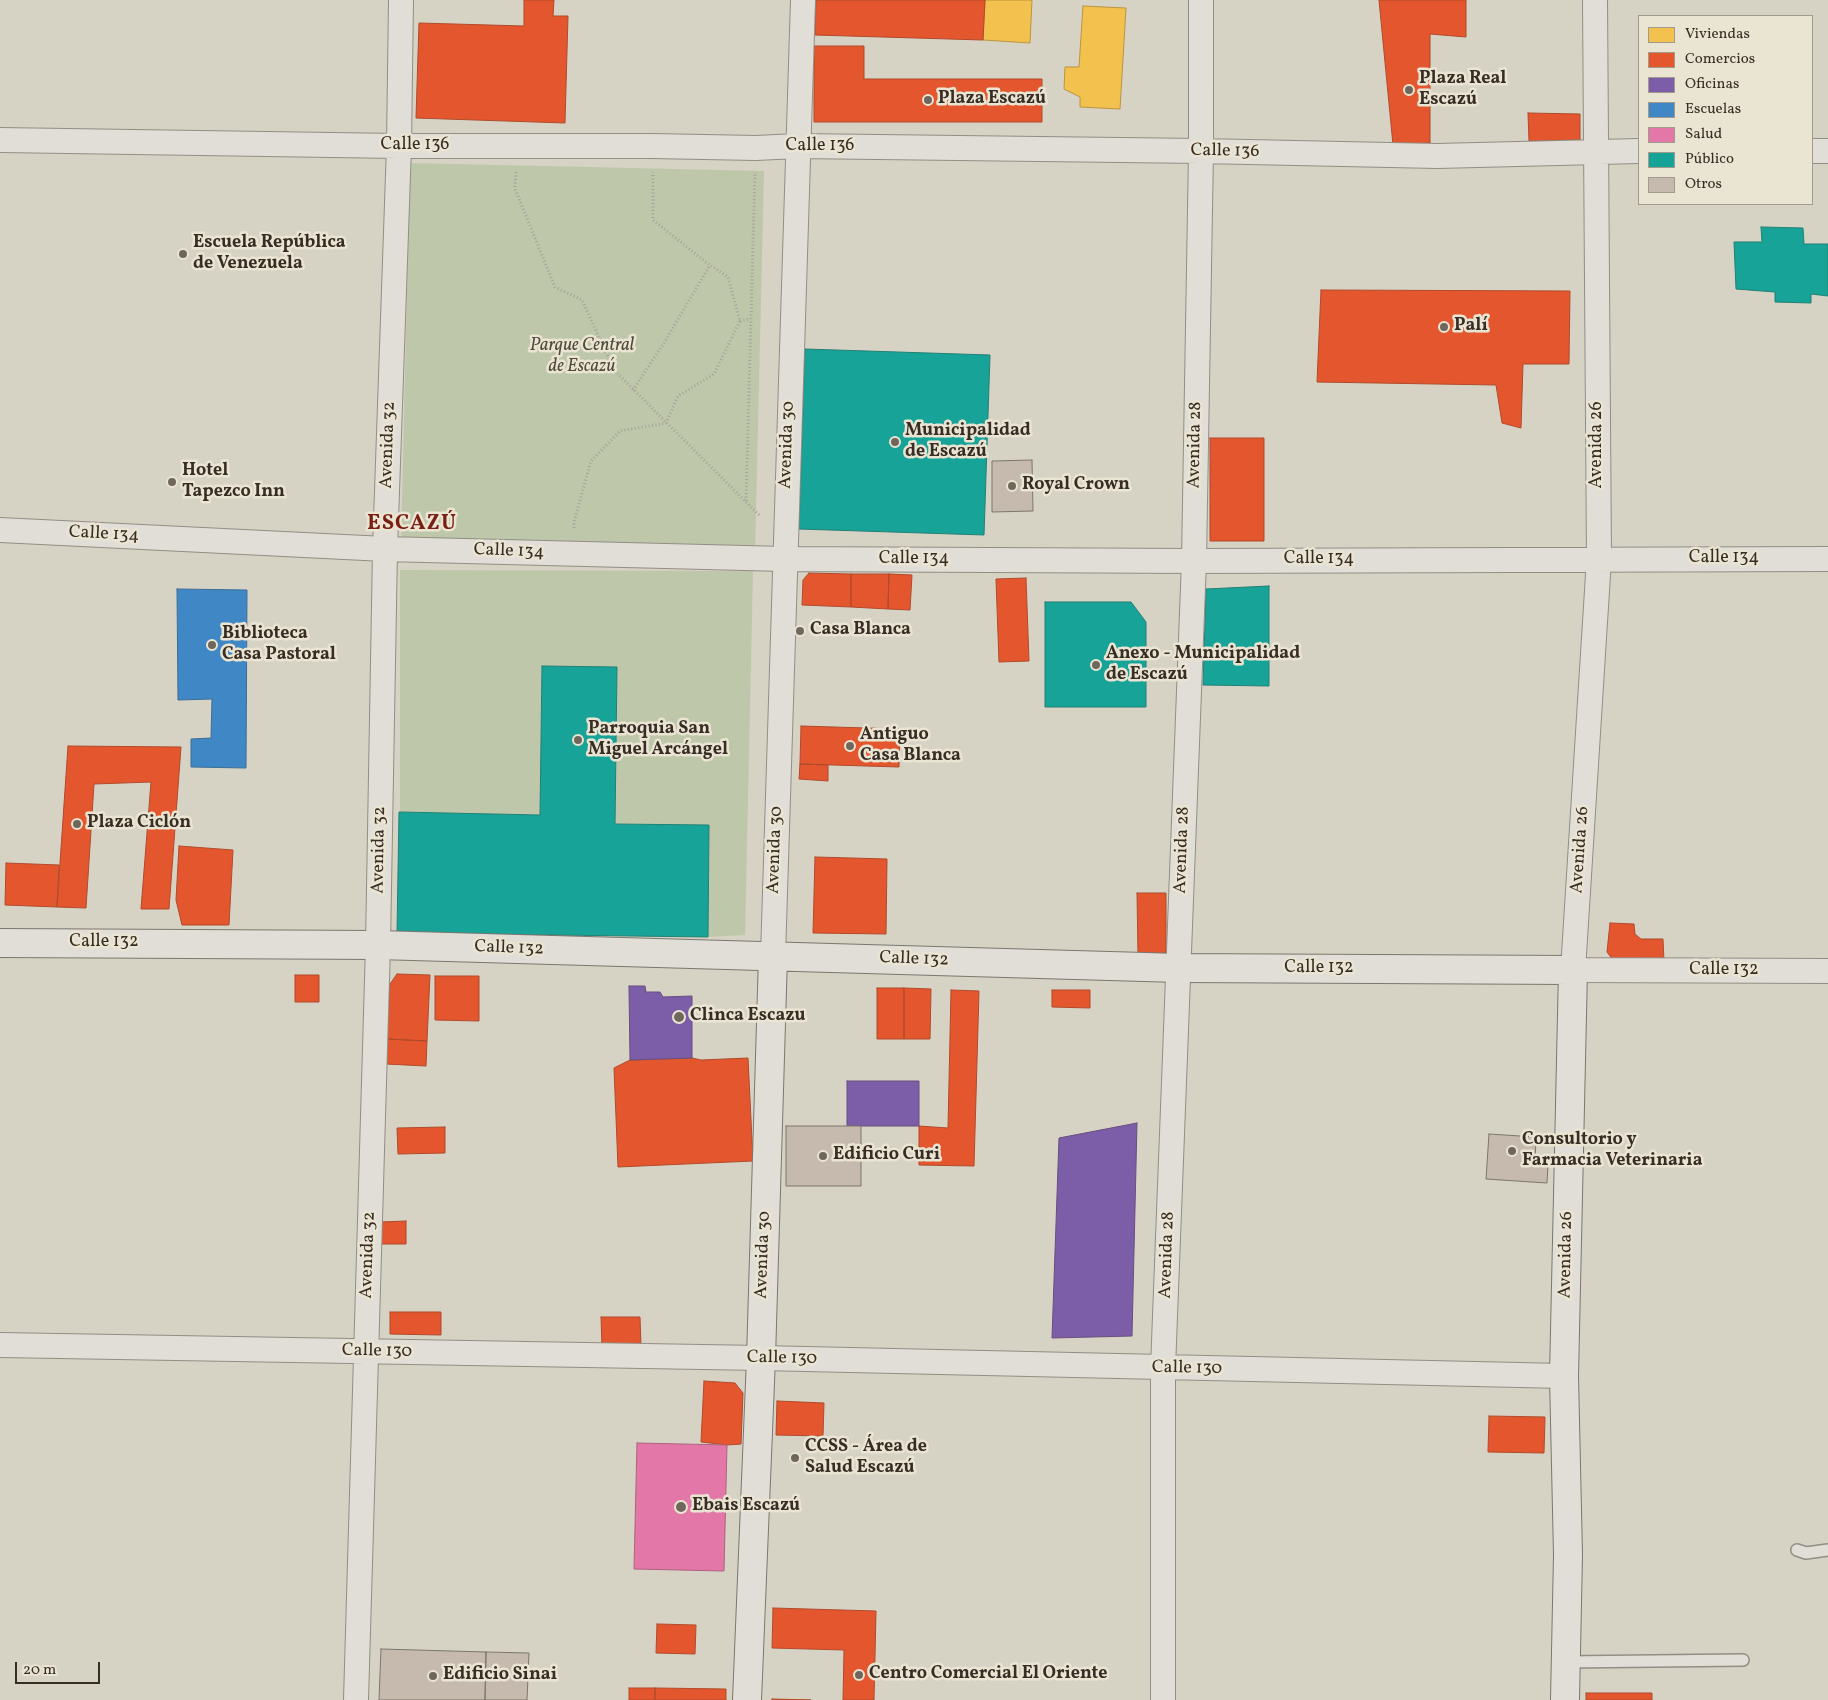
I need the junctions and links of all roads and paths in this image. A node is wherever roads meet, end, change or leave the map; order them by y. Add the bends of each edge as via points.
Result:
1 (401, 0) edge
2 (802, 0) edge
3 (1201, 0) edge
4 (1595, 0) edge
5 (0, 140) edge
6 (400, 146) junction
7 (651, 146) junction
8 (797, 146) junction
9 (517, 147) junction
10 (756, 148) junction
11 (1828, 150) edge
12 (1201, 151) junction
13 (1596, 151) junction
14 (1638, 151) edge
15 (1813, 151) edge
16 (710, 265) junction
17 (750, 319) junction
18 (740, 321) junction
19 (633, 390) junction
20 (666, 422) junction
21 (746, 502) junction
22 (785, 522) junction
23 (0, 530) edge
24 (385, 549) junction
25 (573, 554) junction
26 (1828, 558) edge
27 (785, 559) junction
28 (1599, 559) junction
29 (1194, 561) junction
30 (0, 943) edge
31 (378, 945) junction
32 (773, 956) junction
33 (1178, 968) junction
34 (1573, 970) junction
35 (1828, 971) edge
36 (0, 1345) edge
37 (366, 1352) junction
38 (761, 1358) junction
39 (1163, 1368) junction
40 (1564, 1376) junction
41 (1797, 1550) dead end
42 (1828, 1550) edge
43 (1742, 1660) dead end
44 (1566, 1662) junction
45 (356, 1700) edge
46 (747, 1700) edge
47 (1163, 1700) edge
48 (1565, 1700) edge

1 - 6 street, Avenida 32
2 - 8 street, Avenida 30
3 - 12 street, Avenida 28
4 - 13 street, Avenida 26
5 - 6 street, Calle 136
6 - 9 street, Calle 136
6 - 24 street, Avenida 32
7 - 9 street, Calle 136
7 - 10 street, Calle 136
7 - 16 path via 653,220
8 - 10 street, Calle 136
8 - 12 street, Calle 136
8 - 22 street, Avenida 30
9 - 19 path via 515,189 555,287 582,300 614,370
10 - 17 path
11 - 15 street
12 - 13 street, Calle 136 via 1437,156
12 - 29 street, Avenida 28
13 - 14 street, Calle 136
13 - 28 street, Avenida 26
16 - 18 path via 728,277
16 - 19 path
17 - 18 path
17 - 21 path
18 - 20 path via 714,374 678,396
19 - 20 path
20 - 21 path
20 - 25 path via 620,431 591,461 574,522
21 - 22 path via 767,523
22 - 27 street, Avenida 30
23 - 24 street, Calle 134
24 - 25 street, Calle 134
24 - 31 street, Avenida 32
25 - 27 street, Calle 134
26 - 28 street, Calle 134
27 - 29 street, Calle 134
27 - 32 street, Avenida 30
28 - 29 street, Calle 134
28 - 34 street, Avenida 26
29 - 33 street, Avenida 28
30 - 31 main road, Calle 132
31 - 32 main road, Calle 132
31 - 37 street, Avenida 32
32 - 33 main road, Calle 132
32 - 38 main road, Avenida 30
33 - 34 main road, Calle 132
33 - 39 street, Avenida 28
34 - 35 street, Calle 132
34 - 40 main road, Avenida 26
36 - 37 street, Calle 130
37 - 38 street, Calle 130
37 - 45 street, Avenida 32
38 - 39 street, Calle 130
38 - 46 main road, Avenida 30
39 - 40 street, Calle 130
39 - 47 street, Avenida 28
40 - 44 main road, Avenida 26 via 1568,1555
41 - 42 lane
43 - 44 lane
44 - 48 main road, Avenida 26

